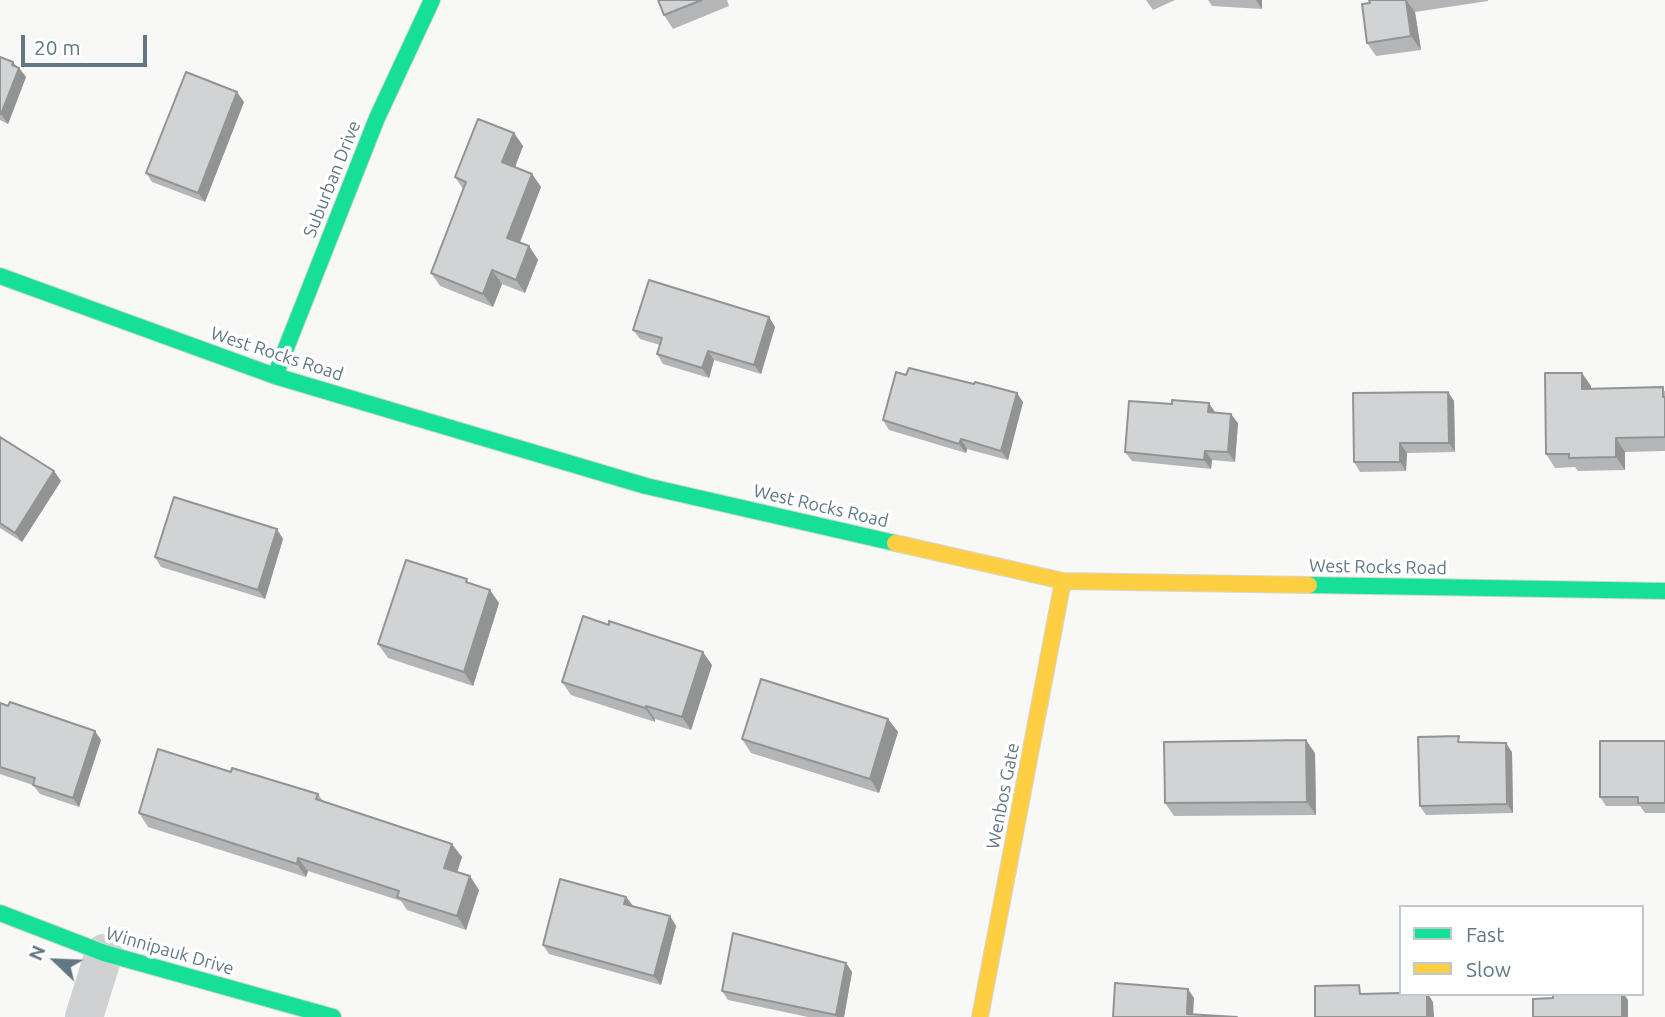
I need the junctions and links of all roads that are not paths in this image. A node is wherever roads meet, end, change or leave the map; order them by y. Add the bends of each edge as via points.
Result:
1 (432, 0) edge
2 (0, 276) edge
3 (275, 376) junction
4 (1063, 581) junction
5 (1665, 591) edge
6 (0, 913) edge
7 (104, 953) junction
8 (84, 1017) edge
9 (333, 1017) edge
10 (981, 1017) edge

1 - 3 main road, Suburban Drive via 377,118
2 - 3 main road, West Rocks Road
3 - 4 main road, West Rocks Road via 646,486
4 - 5 main road, West Rocks Road
4 - 10 main road, Wenbos Gate
6 - 7 main road, Winnipauk Drive
7 - 8 street
7 - 9 main road, Winnipauk Drive

